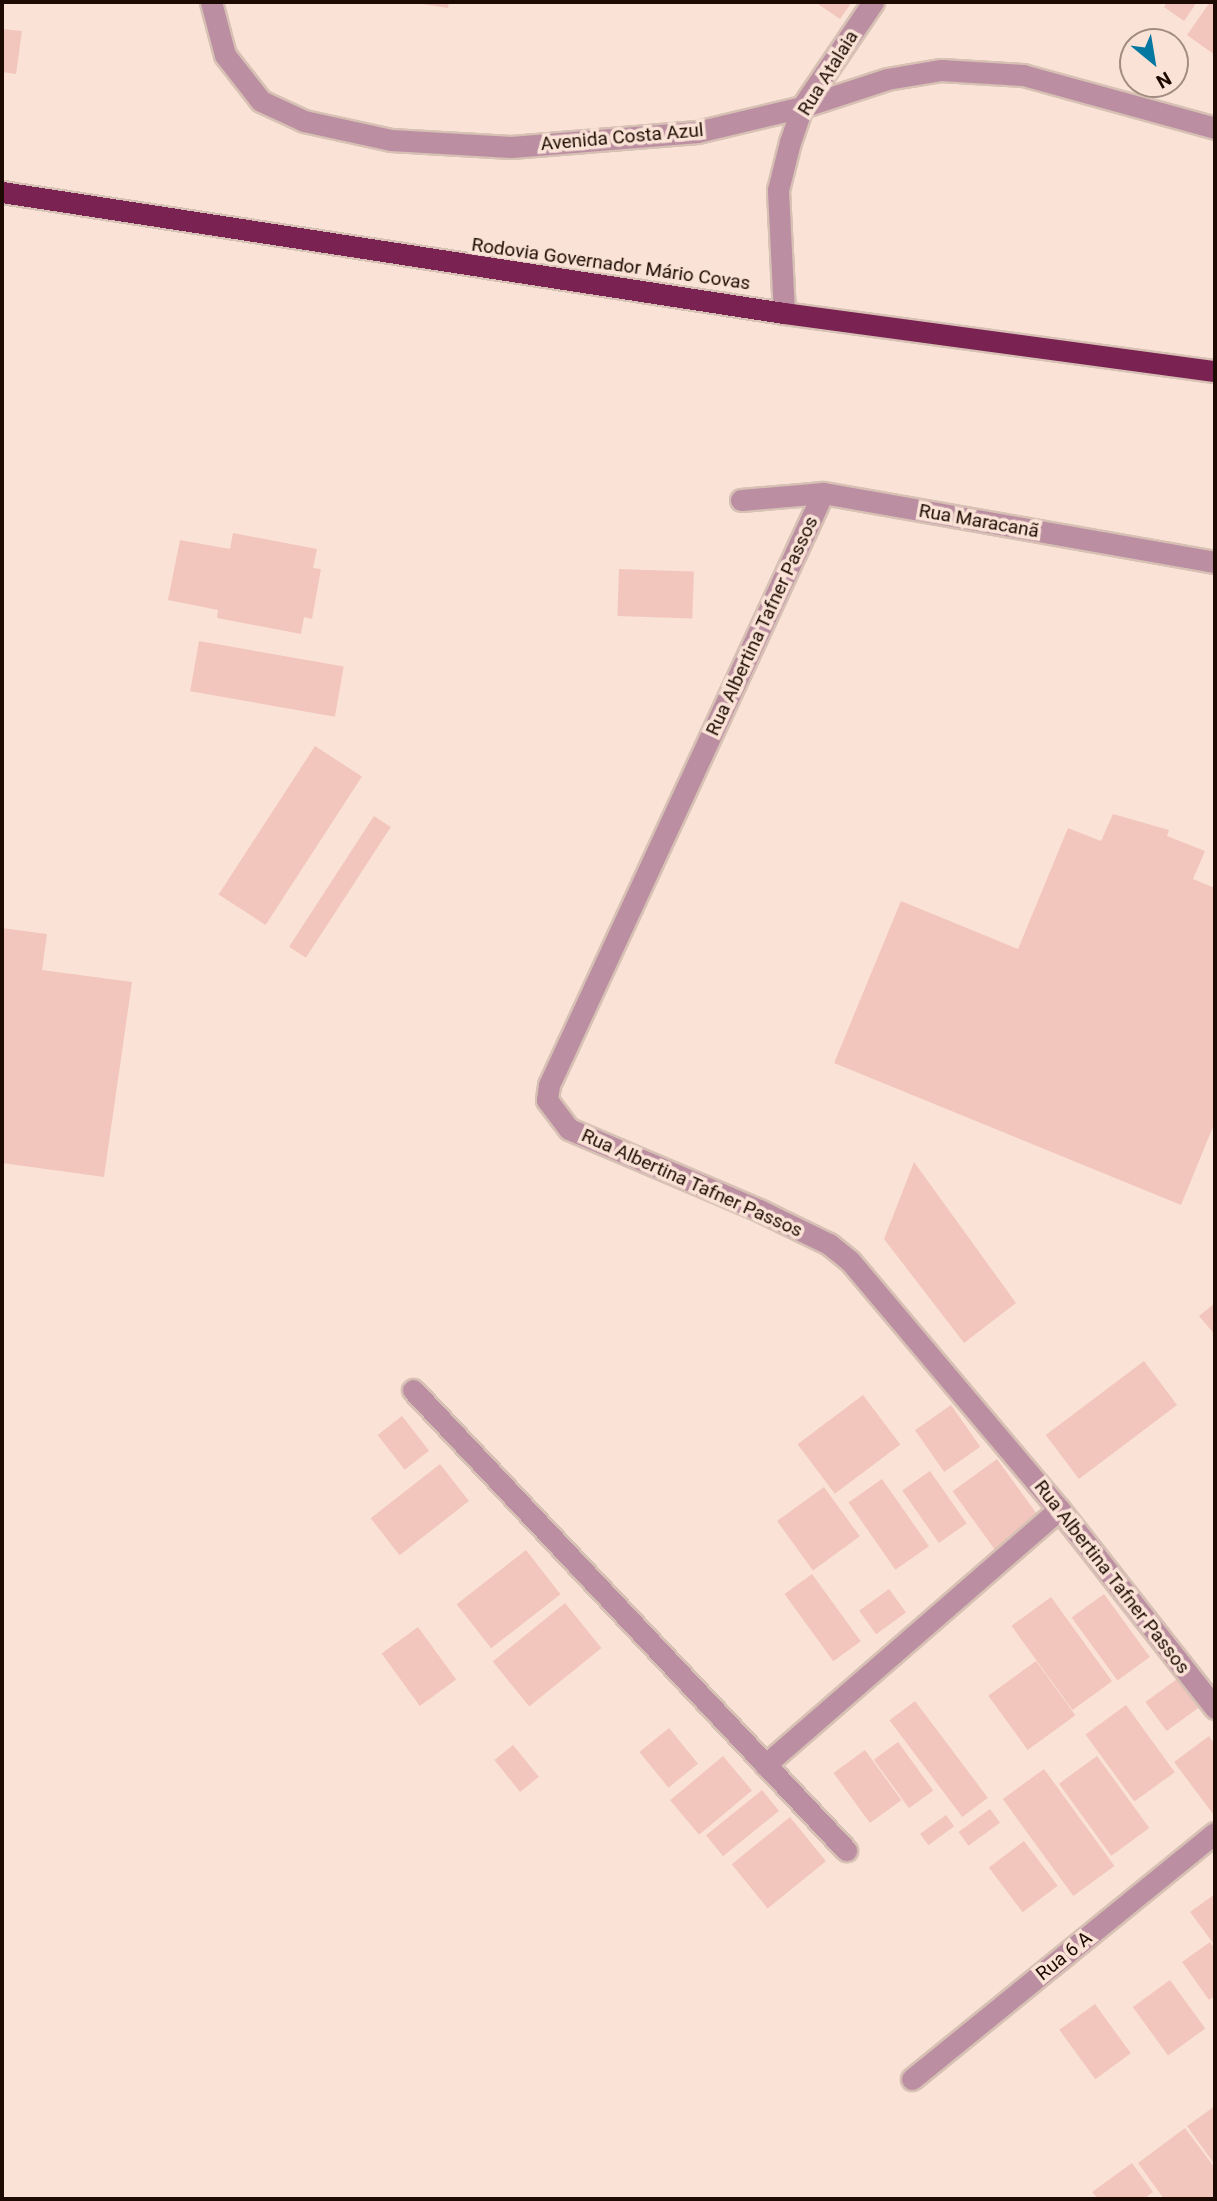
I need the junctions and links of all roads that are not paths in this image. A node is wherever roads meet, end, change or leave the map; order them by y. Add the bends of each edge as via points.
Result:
1 (211, 2) edge
2 (873, 2) edge
3 (802, 107) junction
4 (1215, 128) edge
5 (2, 192) edge
6 (784, 313) junction
7 (1215, 370) edge
8 (823, 493) junction
9 (741, 500) dead end
10 (1215, 562) edge
11 (413, 1390) dead end
12 (1059, 1509) junction
13 (1215, 1708) edge
14 (765, 1765) junction
15 (1215, 1833) edge
16 (846, 1850) dead end
17 (912, 2079) dead end

1 - 3 street, Avenida Costa Azul via 225,55 261,101 304,121 391,140 511,146 597,143 697,132
2 - 3 street, Rua Atalaia
3 - 4 street, Avenida Costa Azul via 887,79 941,70 1023,75
3 - 6 street, Rua Atalaia via 778,190
5 - 6 highway, Rodovia Governador Mário Covas
6 - 7 highway, Rodovia Governador Mário Covas
8 - 9 street, Rua Maracanã
8 - 10 street, Rua Maracanã
8 - 12 street, Rua Albertina Tafner Passos via 549,1085 547,1100 569,1129 829,1244 874,1283
11 - 14 street
12 - 13 street, Rua Albertina Tafner Passos
12 - 14 street
14 - 16 street
15 - 17 street, Rua 6 A

